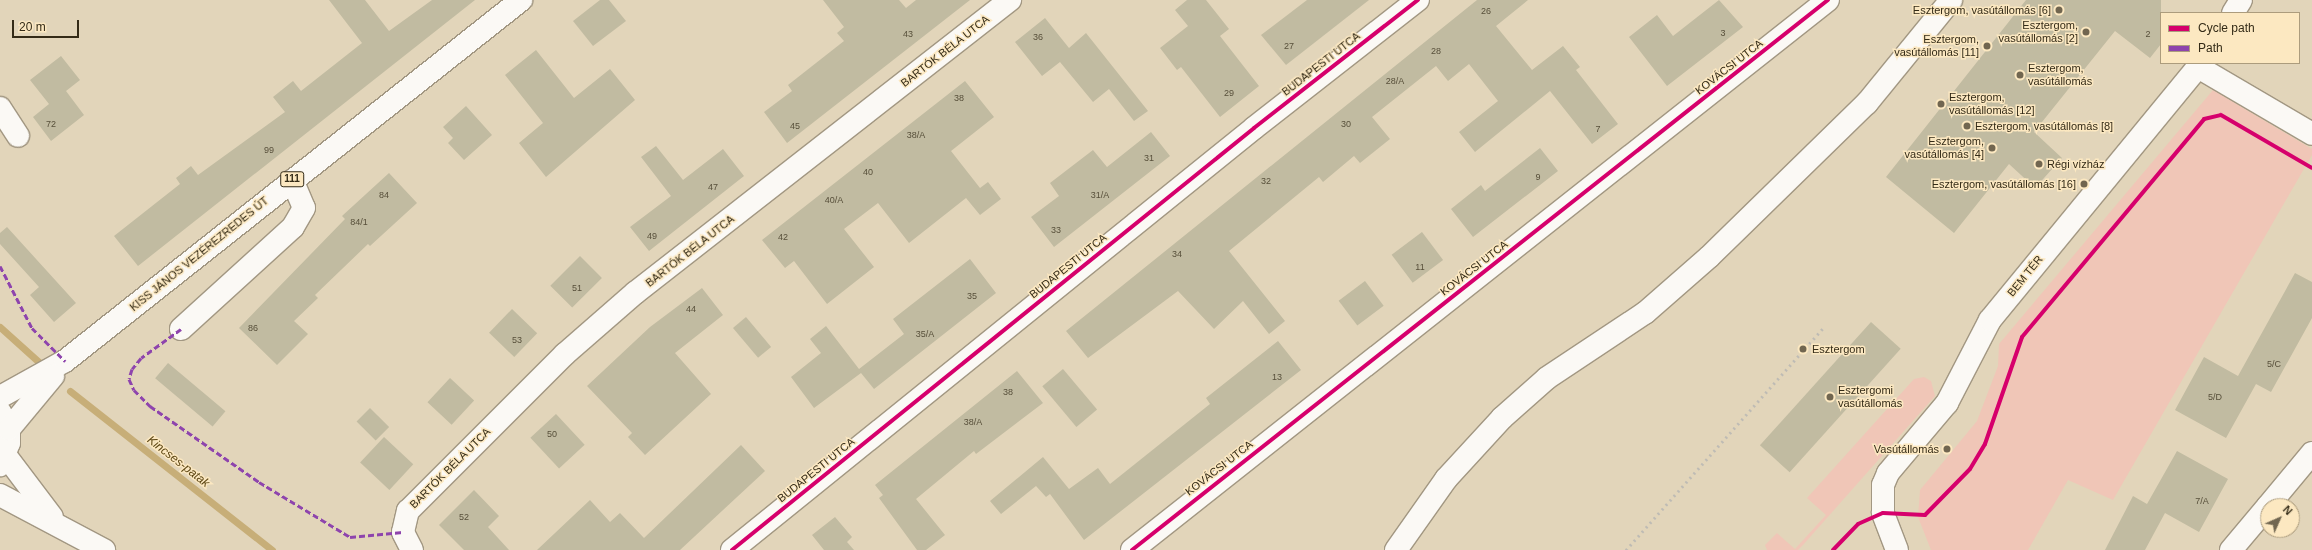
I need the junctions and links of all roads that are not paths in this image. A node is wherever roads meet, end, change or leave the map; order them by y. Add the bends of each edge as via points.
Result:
1 (522, 0) edge
2 (1010, 0) edge
3 (1418, 0) edge
4 (1828, 0) edge
5 (1951, 0) edge
6 (2241, 0) edge
7 (2234, 12) edge
8 (2199, 65) edge
9 (0, 108) edge
10 (2312, 134) edge
11 (18, 136) dead end
12 (292, 180) junction
13 (181, 328) dead end
14 (32, 390) junction
15 (0, 397) edge
16 (4, 420) edge
17 (2312, 453) edge
18 (3, 461) edge
19 (0, 495) edge
20 (2275, 498) edge
21 (2260, 516) edge
22 (57, 523) junction
23 (408, 541) edge
24 (104, 550) edge
25 (732, 550) edge
26 (1132, 550) edge
27 (1396, 550) edge
28 (1896, 550) edge
29 (2231, 550) edge

1 - 12 street, KISS JÁNOS VEZÉREZREDES ÚT / 111
2 - 23 street, BARTÓK BÉLA UTCA via 598,325 414,503 404,518
3 - 25 street, BUDAPESTI UTCA via 1254,128
4 - 26 street, KOVÁCSI UTCA
5 - 27 street via 1867,103 1709,258 1646,313 1547,378 1502,418 1446,479
6 - 7 street
8 - 10 street
8 - 28 street, BEM TÉR via 1990,320 1947,403 1888,473 1882,502 1885,524
9 - 11 street
12 - 13 street via 304,208 293,227
12 - 14 street, KISS JÁNOS VEZÉREZREDES ÚT / 111
14 - 15 street, KISS JÁNOS VEZÉREZREDES ÚT / 111
14 - 16 street, KISS JÁNOS VEZÉREZREDES ÚT / 111
16 - 18 street, 111
17 - 20 street
18 - 22 street
19 - 22 street
21 - 29 street
22 - 24 street

